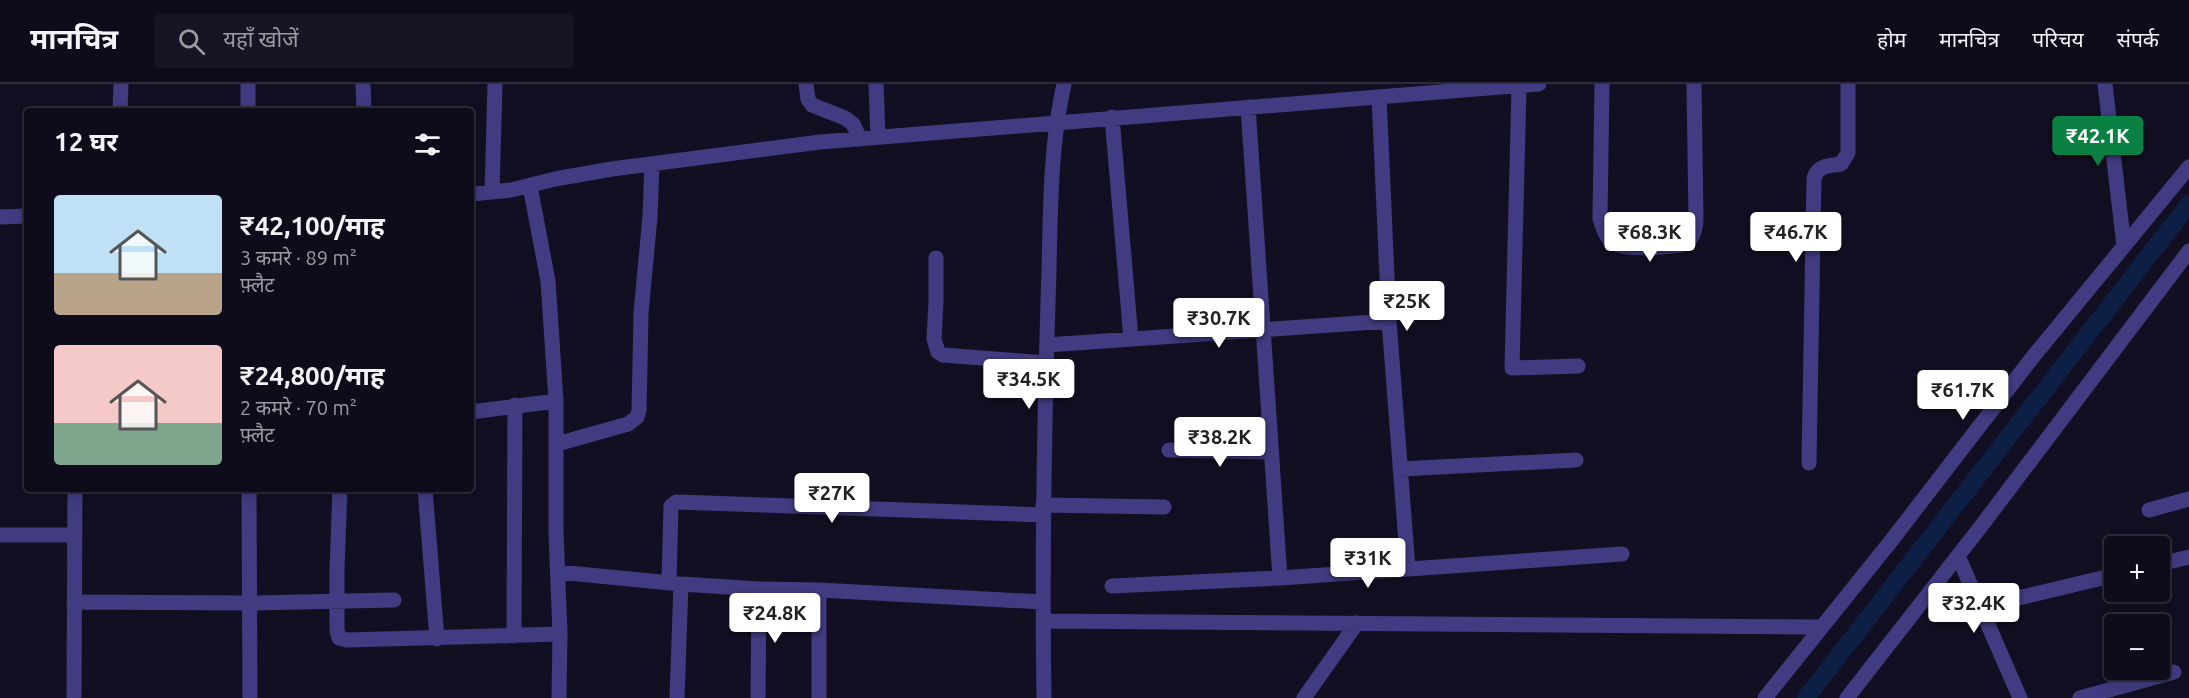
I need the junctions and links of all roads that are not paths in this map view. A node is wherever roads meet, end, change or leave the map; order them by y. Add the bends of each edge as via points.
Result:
1 (121, 84) edge
2 (248, 84) edge
3 (363, 84) edge
4 (495, 84) edge
5 (806, 84) edge
6 (876, 84) edge
7 (1064, 84) edge
8 (1539, 84) edge
9 (1602, 84) edge
10 (1694, 84) edge
11 (1848, 84) edge
12 (2105, 84) edge
13 (1519, 86) junction
14 (1403, 89) edge
15 (1379, 97) junction
16 (1248, 107) junction
17 (120, 108) edge
18 (248, 108) edge
19 (363, 108) edge
20 (1112, 117) junction
21 (1056, 122) junction
22 (878, 137) junction
23 (860, 139) junction
24 (652, 164) junction
25 (2189, 167) edge
26 (530, 186) junction
27 (492, 192) junction
28 (474, 194) edge
29 (24, 216) edge
30 (0, 217) edge
31 (2124, 246) junction
32 (2189, 251) edge
33 (936, 258) dead end
34 (1389, 321) junction
35 (1263, 329) junction
36 (1131, 339) junction
37 (1047, 345) junction
38 (1046, 363) junction
39 (1578, 366) dead end
40 (556, 401) junction
41 (515, 405) junction
42 (474, 412) edge
43 (557, 444) junction
44 (1169, 450) dead end
45 (1271, 452) junction
46 (1576, 460) dead end
47 (1809, 463) dead end
48 (1401, 469) junction
49 (75, 492) edge
50 (249, 492) edge
51 (340, 492) edge
52 (425, 492) edge
53 (2189, 499) edge
54 (1164, 507) dead end
55 (1043, 510) junction
56 (2149, 510) dead end
57 (0, 535) edge
58 (75, 535) junction
59 (1622, 554) dead end
60 (1958, 556) junction
61 (2189, 557) edge
62 (2170, 562) edge
63 (1408, 570) junction
64 (558, 572) junction
65 (1280, 578) junction
66 (2104, 578) edge
67 (675, 583) junction
68 (1112, 586) dead end
69 (759, 589) junction
70 (819, 590) junction
71 (394, 600) dead end
72 (74, 602) junction
73 (338, 602) junction
74 (1042, 602) junction
75 (250, 603) junction
76 (1980, 607) junction
77 (1043, 621) junction
78 (1358, 623) junction
79 (1820, 627) junction
80 (560, 634) junction
81 (514, 636) junction
82 (437, 639) junction
83 (2174, 672) dead end
84 (74, 698) edge
85 (250, 698) edge
86 (559, 698) edge
87 (677, 698) edge
88 (758, 698) edge
89 (819, 698) edge
90 (1044, 698) edge
91 (1304, 698) edge
92 (1765, 698) edge
93 (1847, 698) edge
94 (2020, 698) edge
95 (2080, 698) edge

1 - 17 street
2 - 18 street
3 - 19 street
4 - 27 street
5 - 23 street via 812,105 845,118 853,124
6 - 22 street
7 - 21 street
8 - 13 street
9 - 10 street via 1600,218 1608,237 1624,246 1681,245 1694,236
11 - 47 street via 1846,159 1841,164 1822,167 1814,178
12 - 31 street
13 - 14 street
13 - 39 street via 1512,368
14 - 15 street
15 - 16 street
15 - 34 street
16 - 20 street
16 - 35 street
20 - 21 street
20 - 36 street
21 - 22 street
21 - 37 street
22 - 23 street
23 - 24 street
24 - 26 street
24 - 43 street via 637,417 628,424
25 - 31 street
26 - 27 street
26 - 40 street via 548,281
27 - 28 street
29 - 30 street
31 - 79 street
32 - 60 street
33 - 38 street via 934,339 938,352
34 - 35 street
34 - 48 street
35 - 36 street
35 - 45 street
36 - 37 street
37 - 38 street
38 - 55 street
40 - 41 street
40 - 43 street
41 - 42 street
41 - 81 street
43 - 64 street
44 - 45 street
45 - 65 street
46 - 48 street
48 - 63 street
49 - 58 street
50 - 75 street
51 - 73 street
52 - 82 street
53 - 56 street
54 - 55 street
55 - 67 street via 676,502 670,506
55 - 74 street
57 - 58 street
58 - 72 street
59 - 63 street
60 - 76 street
60 - 93 street
61 - 62 street
63 - 65 street
64 - 67 street
64 - 80 street
65 - 68 street
66 - 76 street
67 - 69 street
67 - 87 street
69 - 70 street
69 - 88 street
70 - 74 street
70 - 89 street
71 - 73 street
72 - 75 street
72 - 84 street
73 - 75 street
73 - 82 street via 339,638
74 - 77 street
75 - 85 street
76 - 94 street
77 - 78 street
77 - 90 street
78 - 79 street
78 - 91 street
79 - 92 street
80 - 81 street
80 - 86 street
81 - 82 street
83 - 95 street

